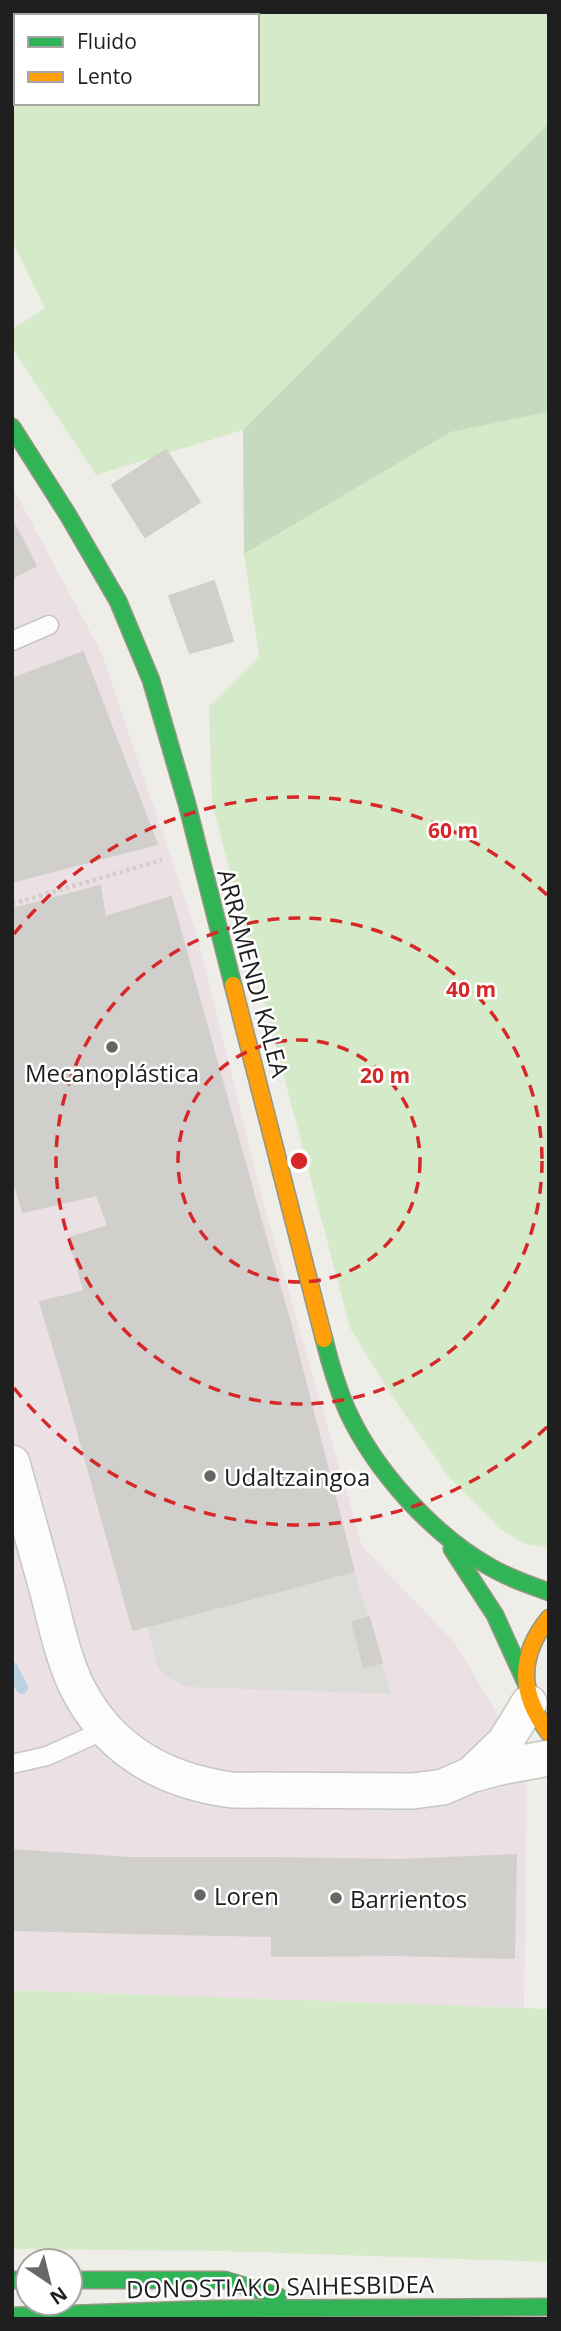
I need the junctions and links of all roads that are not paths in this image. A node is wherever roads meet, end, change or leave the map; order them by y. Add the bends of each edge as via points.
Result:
1 (12, 427) edge
2 (49, 625) dead end
3 (12, 641) edge
4 (12, 1463) edge
5 (438, 1530) junction
6 (549, 1592) edge
7 (549, 1618) edge
8 (527, 1692) junction
9 (107, 1729) junction
10 (549, 1733) edge
11 (549, 1758) edge
12 (12, 1764) edge
13 (470, 1775) junction
14 (84, 2280) edge
15 (314, 2307) junction
16 (549, 2307) edge
17 (12, 2316) edge

1 - 5 main road, ARRAMENDI KALEA via 118,601 151,680 342,1397 383,1468
2 - 3 lane
4 - 9 street via 67,1661 92,1712
5 - 6 main road, ARRAMENDI KALEA via 470,1555
5 - 8 main road, ARRAMENDI KALEA via 495,1615
7 - 8 main road via 527,1657
8 - 10 main road, ARRAMENDI KALEA
8 - 13 street via 505,1742
9 - 12 lane via 47,1756
9 - 13 street via 155,1768 179,1779 232,1790 413,1791 443,1787
11 - 13 street
14 - 15 main road via 225,2280
15 - 16 main road, DONOSTIAKO SAIHESBIDEA
15 - 17 main road, DONOSTIAKO SAIHESBIDEA

